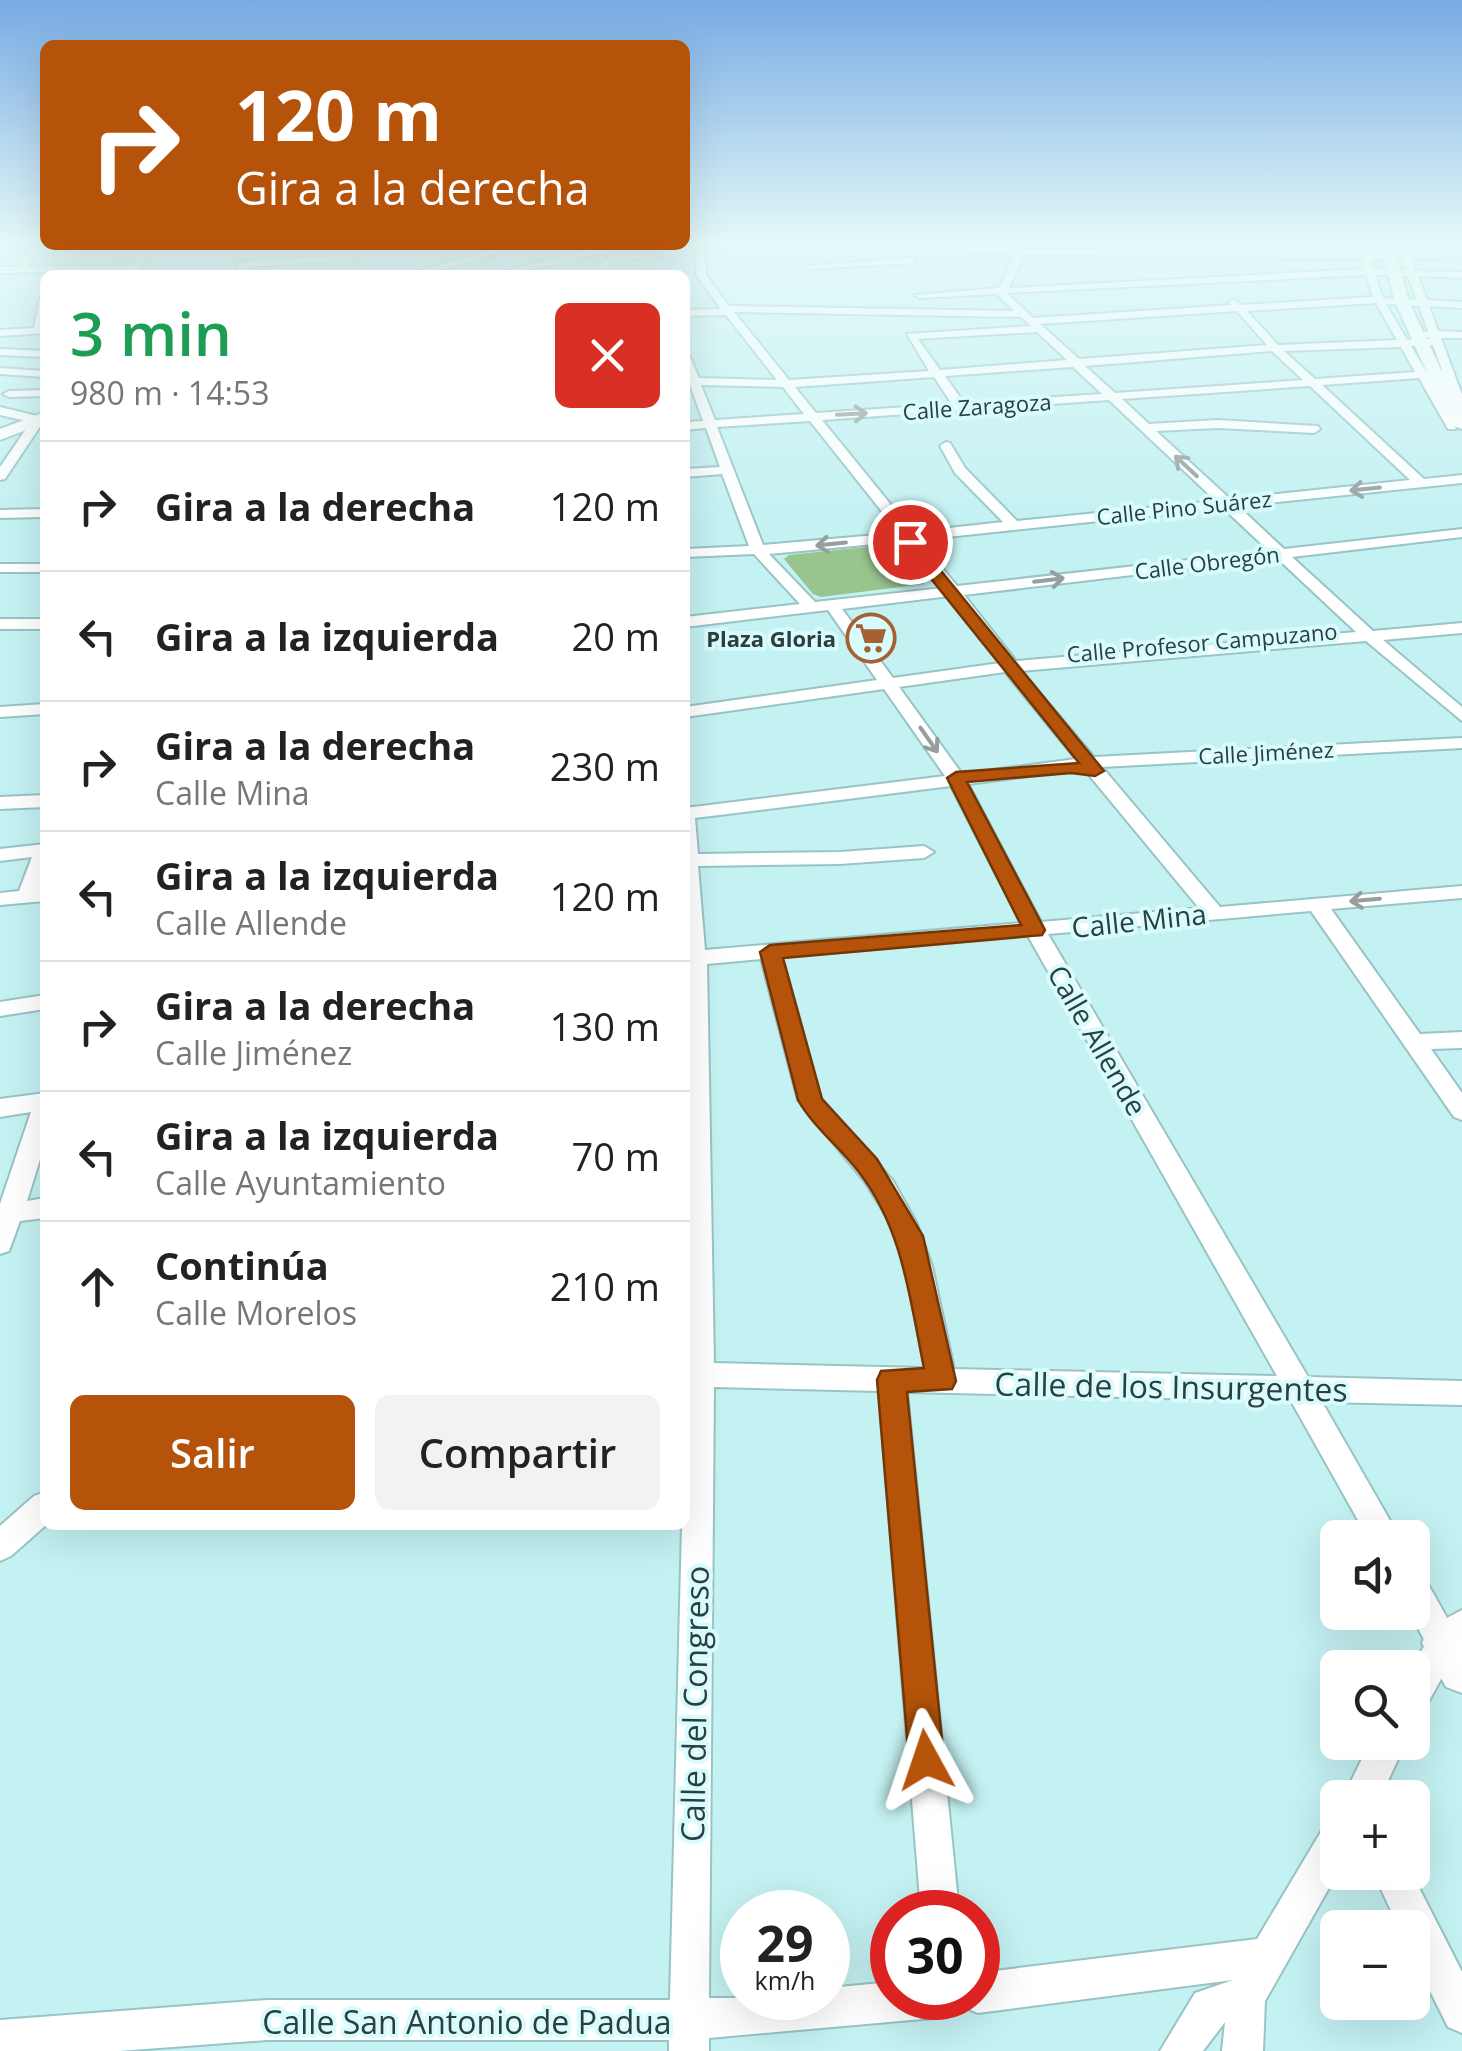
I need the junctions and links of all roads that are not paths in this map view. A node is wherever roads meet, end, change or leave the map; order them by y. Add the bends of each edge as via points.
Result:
1 (747, 336) edge
2 (914, 336) edge
3 (1045, 336) edge
4 (1264, 336) edge
5 (1419, 336) edge
6 (1452, 336) edge
7 (1422, 338) junction
8 (1275, 348) junction
9 (0, 352) edge
10 (40, 354) edge
11 (1075, 362) junction
12 (0, 371) edge
13 (936, 372) junction
14 (1434, 373) junction
15 (40, 374) edge
16 (690, 381) edge
17 (1311, 381) junction
18 (690, 383) edge
19 (785, 384) junction
20 (40, 393) edge
21 (10, 394) dead end
22 (1110, 396) junction
23 (961, 408) junction
24 (0, 412) edge
25 (812, 417) junction
26 (40, 418) edge
27 (40, 419) edge
28 (40, 422) edge
29 (710, 424) junction
30 (690, 426) edge
31 (1145, 428) junction
32 (1314, 430) dead end
33 (1460, 430) edge
34 (0, 434) edge
35 (946, 446) dead end
36 (729, 470) junction
37 (690, 473) edge
38 (0, 476) edge
39 (1462, 479) edge
40 (1422, 484) junction
41 (1225, 502) junction
42 (40, 513) edge
43 (0, 514) edge
44 (1012, 524) junction
45 (1462, 533) edge
46 (906, 537) junction
47 (757, 549) junction
48 (690, 553) edge
49 (1282, 553) junction
50 (0, 568) edge
51 (40, 568) edge
52 (952, 592) junction
53 (830, 604) junction
54 (811, 607) junction
55 (1462, 620) edge
56 (690, 621) edge
57 (0, 624) edge
58 (40, 624) edge
59 (1462, 628) edge
60 (1365, 632) junction
61 (1008, 663) junction
62 (886, 678) junction
63 (690, 706) edge
64 (40, 709) edge
65 (0, 712) edge
66 (1462, 716) edge
67 (1462, 743) edge
68 (1429, 749) junction
69 (1462, 752) edge
70 (1085, 767) junction
71 (956, 778) junction
72 (40, 801) edge
73 (0, 803) edge
74 (690, 815) edge
75 (40, 851) edge
76 (924, 852) dead end
77 (0, 856) edge
78 (690, 860) edge
79 (1462, 892) edge
80 (36, 895) edge
81 (0, 899) edge
82 (1316, 904) junction
83 (690, 912) edge
84 (1214, 913) junction
85 (1035, 930) junction
86 (770, 952) junction
87 (692, 964) edge
88 (40, 1003) edge
89 (0, 1009) edge
90 (1462, 1040) edge
91 (1415, 1042) junction
92 (40, 1104) edge
93 (0, 1108) edge
94 (1462, 1111) edge
95 (40, 1117) edge
96 (40, 1209) edge
97 (5, 1214) edge
98 (0, 1244) edge
99 (692, 1303) edge
100 (700, 1375) junction
101 (892, 1380) junction
102 (942, 1381) junction
103 (1302, 1389) junction
104 (1462, 1394) edge
105 (691, 1470) edge
106 (40, 1510) edge
107 (1375, 1520) edge
108 (0, 1546) edge
109 (1429, 1630) edge
110 (1444, 1667) edge
111 (1320, 1868) edge
112 (938, 1890) edge
113 (1400, 1890) edge
114 (1266, 1957) junction
115 (1000, 1989) edge
116 (1245, 1997) junction
117 (870, 2008) edge
118 (1462, 2013) edge
119 (689, 2036) edge
120 (0, 2040) edge
121 (42, 2044) edge
122 (1180, 2051) edge
123 (1242, 2051) edge

1 - 19 street
2 - 13 street
3 - 11 street
4 - 8 street
5 - 7 street
6 - 7 street
7 - 8 street
7 - 14 main road
8 - 11 street
8 - 17 street
9 - 10 street
11 - 13 street
11 - 22 street
12 - 15 street
13 - 19 street
13 - 23 street
14 - 17 street, Calle Zaragoza
14 - 33 main road
16 - 19 street
17 - 22 street, Calle Zaragoza
17 - 40 street
18 - 29 street
19 - 25 street
20 - 21 street
22 - 23 street, Calle Zaragoza
22 - 31 street
25 -> 23 street, Calle Zaragoza
24 - 26 street
25 - 29 street, Calle Zaragoza
25 - 46 street
27 - 34 main road
28 - 38 street
29 - 30 street, Calle Zaragoza
29 - 36 street
31 - 32 street
41 -> 31 street
35 - 44 street
36 - 37 street
36 - 47 street
39 - 40 street, Calle Pino Suárez
40 -> 41 street, Calle Pino Suárez
41 - 44 street, Calle Pino Suárez
41 - 49 street
42 - 43 street
44 - 46 street, Calle Pino Suárez
45 - 49 street, Calle Obregón
46 -> 47 street, Calle Pino Suárez
46 - 52 street
47 - 48 street, Calle Pino Suárez
47 - 54 street
52 -> 49 street, Calle Obregón
49 - 60 street
50 - 51 street
52 - 53 street
52 - 61 street
53 - 54 street
53 - 62 street, Calle Allende
54 - 56 street
55 - 60 street, Calle Profesor Campuzano
57 - 58 street
59 - 60 street, Calle Profesor Campuzano
60 - 61 street, Calle Profesor Campuzano
60 - 66 street
61 - 62 street, Calle Profesor Campuzano
61 - 70 street
62 - 63 street, Calle Profesor Campuzano
62 -> 71 street, Calle Allende
64 - 65 street
67 - 68 street, Calle Jiménez
68 - 69 street, Calle Jiménez
68 - 70 street, Calle Jiménez
70 - 71 street, Calle Jiménez
70 - 84 street
71 - 74 street, Calle Jiménez
71 - 85 street, Calle Allende
72 - 73 street
75 - 77 street
76 - 78 street
79 -> 82 street, Calle Mina
80 - 81 street
82 - 84 street, Calle Mina
82 - 91 street
83 - 87 street, Calle del Congreso
84 - 85 street, Calle Mina
85 - 86 street, Calle Mina
85 - 103 street, Calle Allende
86 - 87 street, Calle Mina
86 - 102 street via 810,1100 868,1165 910,1236
87 - 99 street, Calle del Congreso
88 - 89 street
90 - 91 street
91 - 94 street
92 - 93 street
95 - 97 street
96 - 97 street
97 - 98 street
99 - 100 street, Calle del Congreso
100 - 101 street, Calle de los Insurgentes
100 - 105 street, Calle del Congreso
101 - 102 street, Calle de los Insurgentes
101 - 112 street
102 - 103 street, Calle de los Insurgentes
103 - 104 street, Calle de los Insurgentes
103 - 107 street, Calle Allende
105 - 119 street, Calle del Congreso
106 - 108 street
109 - 110 street
111 - 114 street
113 - 118 street
114 - 115 street
114 - 116 street
116 - 122 street via 1209,2007
116 - 123 street
117 - 119 street, Calle San Antonio de Padua
119 - 121 street, Calle San Antonio de Padua via 267,2020
120 - 121 street, Calle San Antonio de Padua

